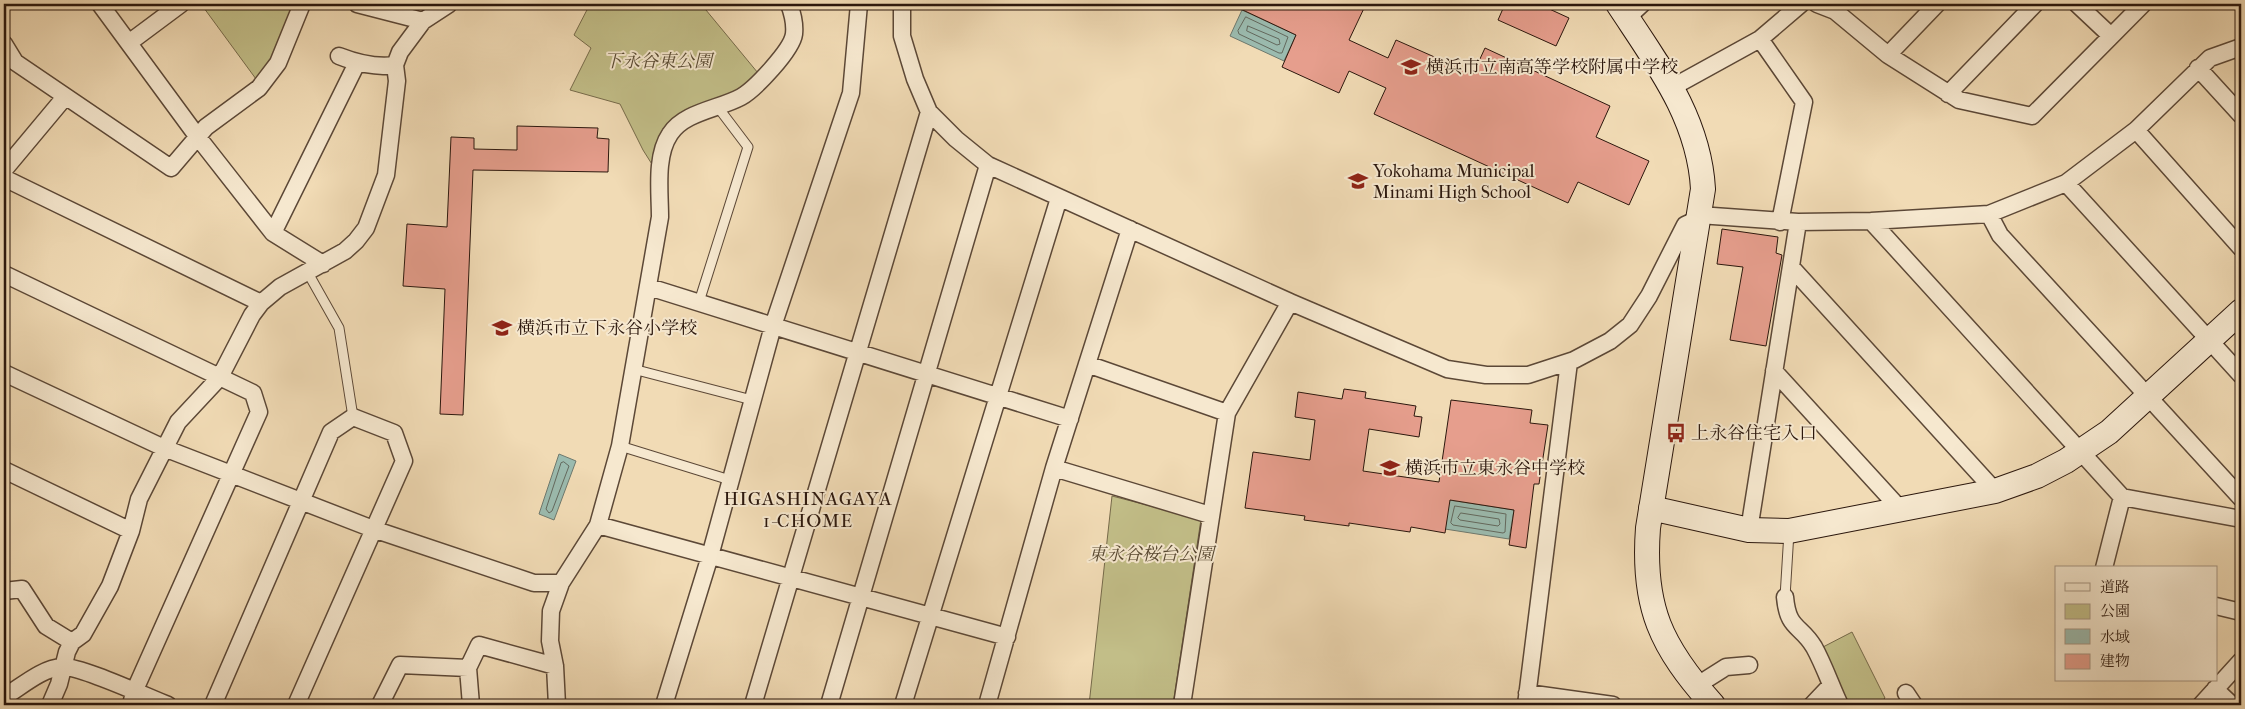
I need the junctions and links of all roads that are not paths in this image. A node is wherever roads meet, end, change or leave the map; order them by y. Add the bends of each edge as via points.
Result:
1 (100, 4) edge
2 (181, 4) edge
3 (302, 4) edge
4 (357, 4) edge
5 (449, 4) edge
6 (789, 4) edge
7 (860, 4) edge
8 (902, 4) edge
9 (1801, 4) edge
10 (1817, 4) edge
11 (1937, 4) edge
12 (2035, 4) edge
13 (2077, 4) edge
14 (2143, 4) edge
15 (1838, 7) edge
16 (1629, 8) edge
17 (423, 21) junction
18 (2111, 36) junction
19 (1760, 39) junction
20 (130, 42) junction
21 (4, 44) edge
22 (2241, 47) edge
23 (1888, 55) junction
24 (339, 56) dead end
25 (357, 63) junction
26 (395, 65) junction
27 (2198, 68) junction
28 (1671, 88) junction
29 (1948, 94) junction
30 (65, 97) junction
31 (717, 106) junction
32 (929, 112) junction
33 (2241, 115) edge
34 (2136, 130) junction
35 (197, 136) junction
36 (988, 165) junction
37 (4, 170) edge
38 (4, 178) edge
39 (2066, 183) junction
40 (1059, 198) junction
41 (1989, 214) junction
42 (1698, 217) junction
43 (1871, 221) junction
44 (1780, 222) junction
45 (1798, 222) junction
46 (1130, 229) junction
47 (273, 234) junction
48 (2241, 248) edge
49 (323, 264) junction
50 (1791, 267) junction
51 (308, 273) junction
52 (4, 274) edge
53 (649, 287) junction
54 (699, 302) junction
55 (1290, 302) junction
56 (261, 303) junction
57 (2241, 311) edge
58 (773, 326) junction
59 (2209, 340) junction
60 (858, 352) junction
61 (1569, 362) junction
62 (1087, 364) junction
63 (633, 369) junction
64 (1774, 371) junction
65 (4, 373) edge
66 (927, 374) junction
67 (2241, 375) edge
68 (220, 378) junction
69 (998, 396) junction
70 (2148, 396) junction
71 (752, 400) junction
72 (1227, 413) junction
73 (353, 417) junction
74 (1070, 419) junction
75 (620, 446) junction
76 (164, 448) junction
77 (2081, 451) junction
78 (1054, 468) junction
79 (4, 470) edge
80 (233, 474) junction
81 (730, 480) junction
82 (1995, 491) junction
83 (2122, 497) junction
84 (2241, 498) edge
85 (301, 502) junction
86 (1651, 508) junction
87 (1901, 510) junction
88 (1210, 515) junction
89 (2241, 519) edge
90 (598, 525) junction
91 (373, 529) junction
92 (131, 530) junction
93 (1749, 530) junction
94 (1789, 531) junction
95 (710, 556) junction
96 (2105, 566) edge
97 (791, 578) junction
98 (561, 583) junction
99 (4, 591) edge
100 (861, 597) junction
101 (1785, 597) joint
102 (2218, 606) edge
103 (2241, 612) edge
104 (931, 616) junction
105 (1007, 637) junction
106 (72, 642) junction
107 (2241, 661) edge
108 (1749, 665) dead end
109 (63, 666) junction
110 (555, 666) junction
111 (468, 668) junction
112 (1831, 685) junction
113 (1696, 686) junction
114 (2215, 689) junction
115 (4, 697) edge
116 (132, 699) edge
117 (1526, 699) edge
118 (50, 705) edge
119 (168, 705) edge
120 (213, 705) edge
121 (296, 705) edge
122 (380, 705) edge
123 (471, 705) edge
124 (557, 705) edge
125 (664, 705) edge
126 (753, 705) edge
127 (829, 705) edge
128 (903, 705) edge
129 (987, 705) edge
130 (1182, 705) edge
131 (1613, 705) edge
132 (1713, 705) edge
133 (1812, 705) edge
134 (1840, 705) edge
135 (2201, 705) edge
136 (2232, 705) edge

1 - 20 street
2 - 20 street
3 - 35 street via 278,63 264,82
4 - 17 street
5 - 17 street
6 - 31 street via 794,34 782,59 742,97
7 - 58 street via 850,93
8 - 32 street via 902,36
9 - 19 street
10 - 15 street
11 - 23 street
12 - 29 street
13 - 18 street
14 - 18 street
15 - 23 street
16 - 28 street
17 - 26 street via 400,52
18 - 29 street via 2032,116 1959,100
19 - 28 street
19 - 44 street via 1804,102
20 - 35 street
21 - 30 street via 14,62
22 - 27 street via 2210,58
23 - 29 street
24 - 25 street
25 - 26 street via 384,67
25 - 47 street
26 - 49 street via 397,81 386,175 366,228 346,250
27 - 33 street
27 - 34 street
28 - 42 street via 1686,114 1702,165 1703,189
30 - 35 street via 171,168
30 - 37 street
31 - 53 street via 684,122 670,134 663,152 660,217
31 - 54 lane via 748,147
32 - 36 street
32 - 60 street
34 - 39 street
34 - 48 street
35 - 47 street
36 - 40 street
36 - 66 street
38 - 56 street
39 - 41 street
39 - 59 street
40 - 46 street
40 - 69 street
41 - 43 street
41 - 70 street via 2000,235
42 - 44 street
42 - 61 street via 1685,225 1649,296 1630,325 1610,341
42 - 86 street
43 - 45 street
43 - 77 street
44 - 45 street
45 - 50 street
46 - 55 street
46 - 62 street
47 - 49 street
49 - 51 street
50 - 64 street
50 - 82 street
51 - 56 street via 275,291
51 - 73 lane via 339,328
52 - 68 street
53 - 54 street
53 - 63 street
54 - 58 street
55 - 61 street via 1447,369 1486,375 1528,375
55 - 72 street
56 - 68 street
57 - 59 street
58 - 60 street
58 - 71 street
59 - 67 street
59 - 70 street
60 - 66 street
60 - 97 street
61 - 117 street
62 - 72 street
62 - 74 street
63 - 71 lane
63 - 75 street
64 - 87 street
64 - 93 street
65 - 76 street
66 - 69 street
66 - 100 street
68 - 76 street via 178,422
68 - 80 street via 253,393 259,412
69 - 74 street
69 - 104 street
70 - 77 street via 2109,432
70 - 84 street
71 - 81 street
72 - 88 street
73 - 85 street via 331,432
73 - 91 street via 394,433 404,461
74 - 78 street
75 - 81 lane
75 - 90 street
76 - 80 street
76 - 92 street via 139,499
77 - 82 street via 2037,476
77 - 83 street
78 - 88 street
78 - 105 street
79 - 92 street
80 - 85 street
80 - 116 street
81 - 95 street
82 - 87 street
83 - 89 street
83 - 96 street
85 - 91 street
85 - 120 street
86 - 93 street
86 - 113 street via 1646,553 1651,604 1684,673
87 - 94 street
88 - 130 street
90 - 95 street
90 - 98 street
91 - 98 street via 534,583
91 - 121 street
92 - 106 street via 110,586 83,634
93 - 94 street
94 - 101 lane
95 - 97 street
95 - 125 street
97 - 100 street
97 - 126 street
98 - 110 street via 551,611 550,641
99 - 106 street via 22,589 46,626
100 - 104 street
100 - 127 street
101 - 112 street via 1791,623 1813,646
102 - 103 street
104 - 105 street
104 - 128 street
105 - 129 street
106 - 109 street
107 - 114 street
108 - 113 street via 1726,667
109 - 115 street via 49,670
109 - 116 street via 80,670
109 - 118 street
110 - 111 street via 479,645
110 - 124 street
111 - 122 street via 400,666
111 - 123 street
112 - 133 street
112 - 134 street
113 - 132 street
114 - 135 street
114 - 136 street
116 - 119 street
117 - 131 street

